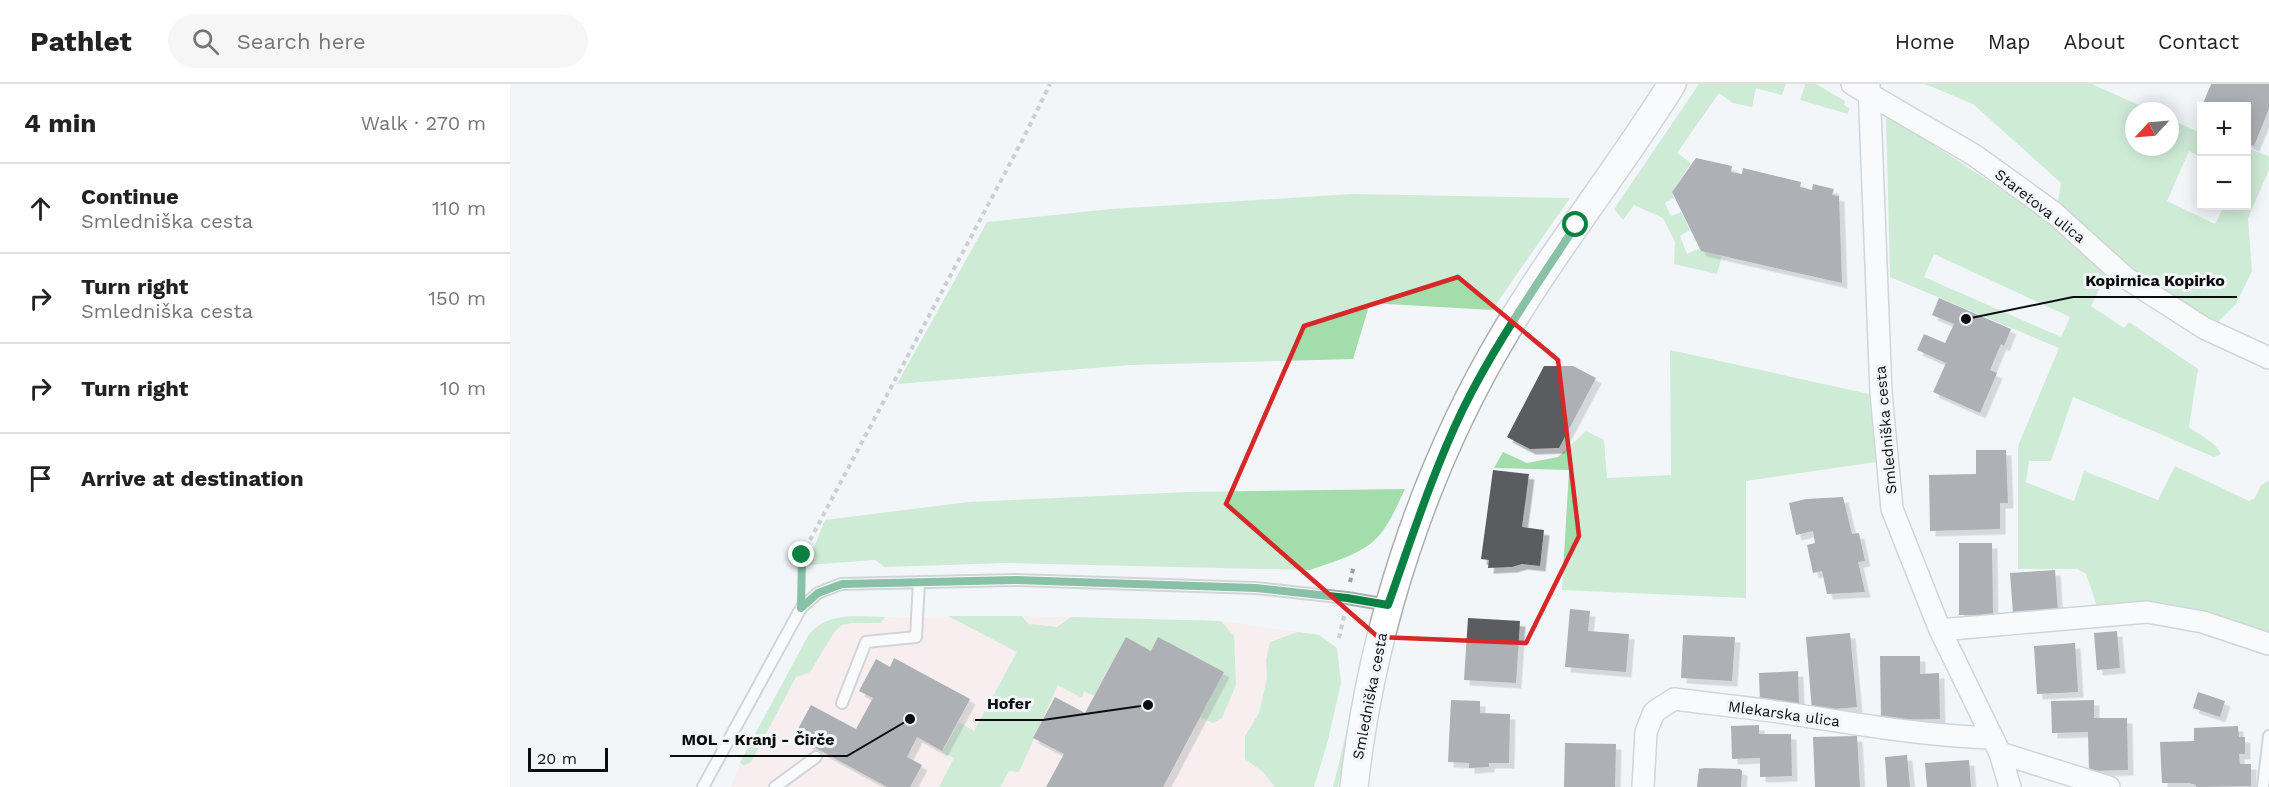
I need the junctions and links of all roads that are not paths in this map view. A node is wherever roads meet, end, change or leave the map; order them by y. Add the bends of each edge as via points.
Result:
1 (1672, 84) edge
2 (1864, 87) edge
3 (2269, 358) edge
4 (919, 582) junction
5 (1388, 605) junction
6 (1940, 630) junction
7 (2269, 644) edge
8 (842, 704) dead end
9 (2269, 736) edge
10 (1996, 745) junction
11 (816, 757) dead end
12 (705, 786) edge
13 (775, 787) edge
14 (1354, 787) edge
15 (1643, 787) edge
16 (2010, 787) edge
17 (2109, 787) edge
18 (2263, 787) edge

1 - 5 street, Smledniška cesta via 1505,332 1463,409
2 - 3 street, Staretova ulica via 1974,155 2053,212 2126,278 2204,328
2 - 6 street, Smledniška cesta via 1881,393 1892,509
4 - 5 lane via 1015,580 1256,588
4 - 8 lane via 916,637 866,642
4 - 12 lane via 842,584 818,593 801,608
5 - 14 street, Smledniška cesta via 1374,660
6 - 7 street via 2147,612 2203,622
6 - 10 street, Smledniška cesta
9 - 18 lane
10 - 15 street, Mlekarska ulica via 1674,699 1654,712 1646,732
10 - 16 street, Smledniška cesta
10 - 17 street
11 - 13 lane

